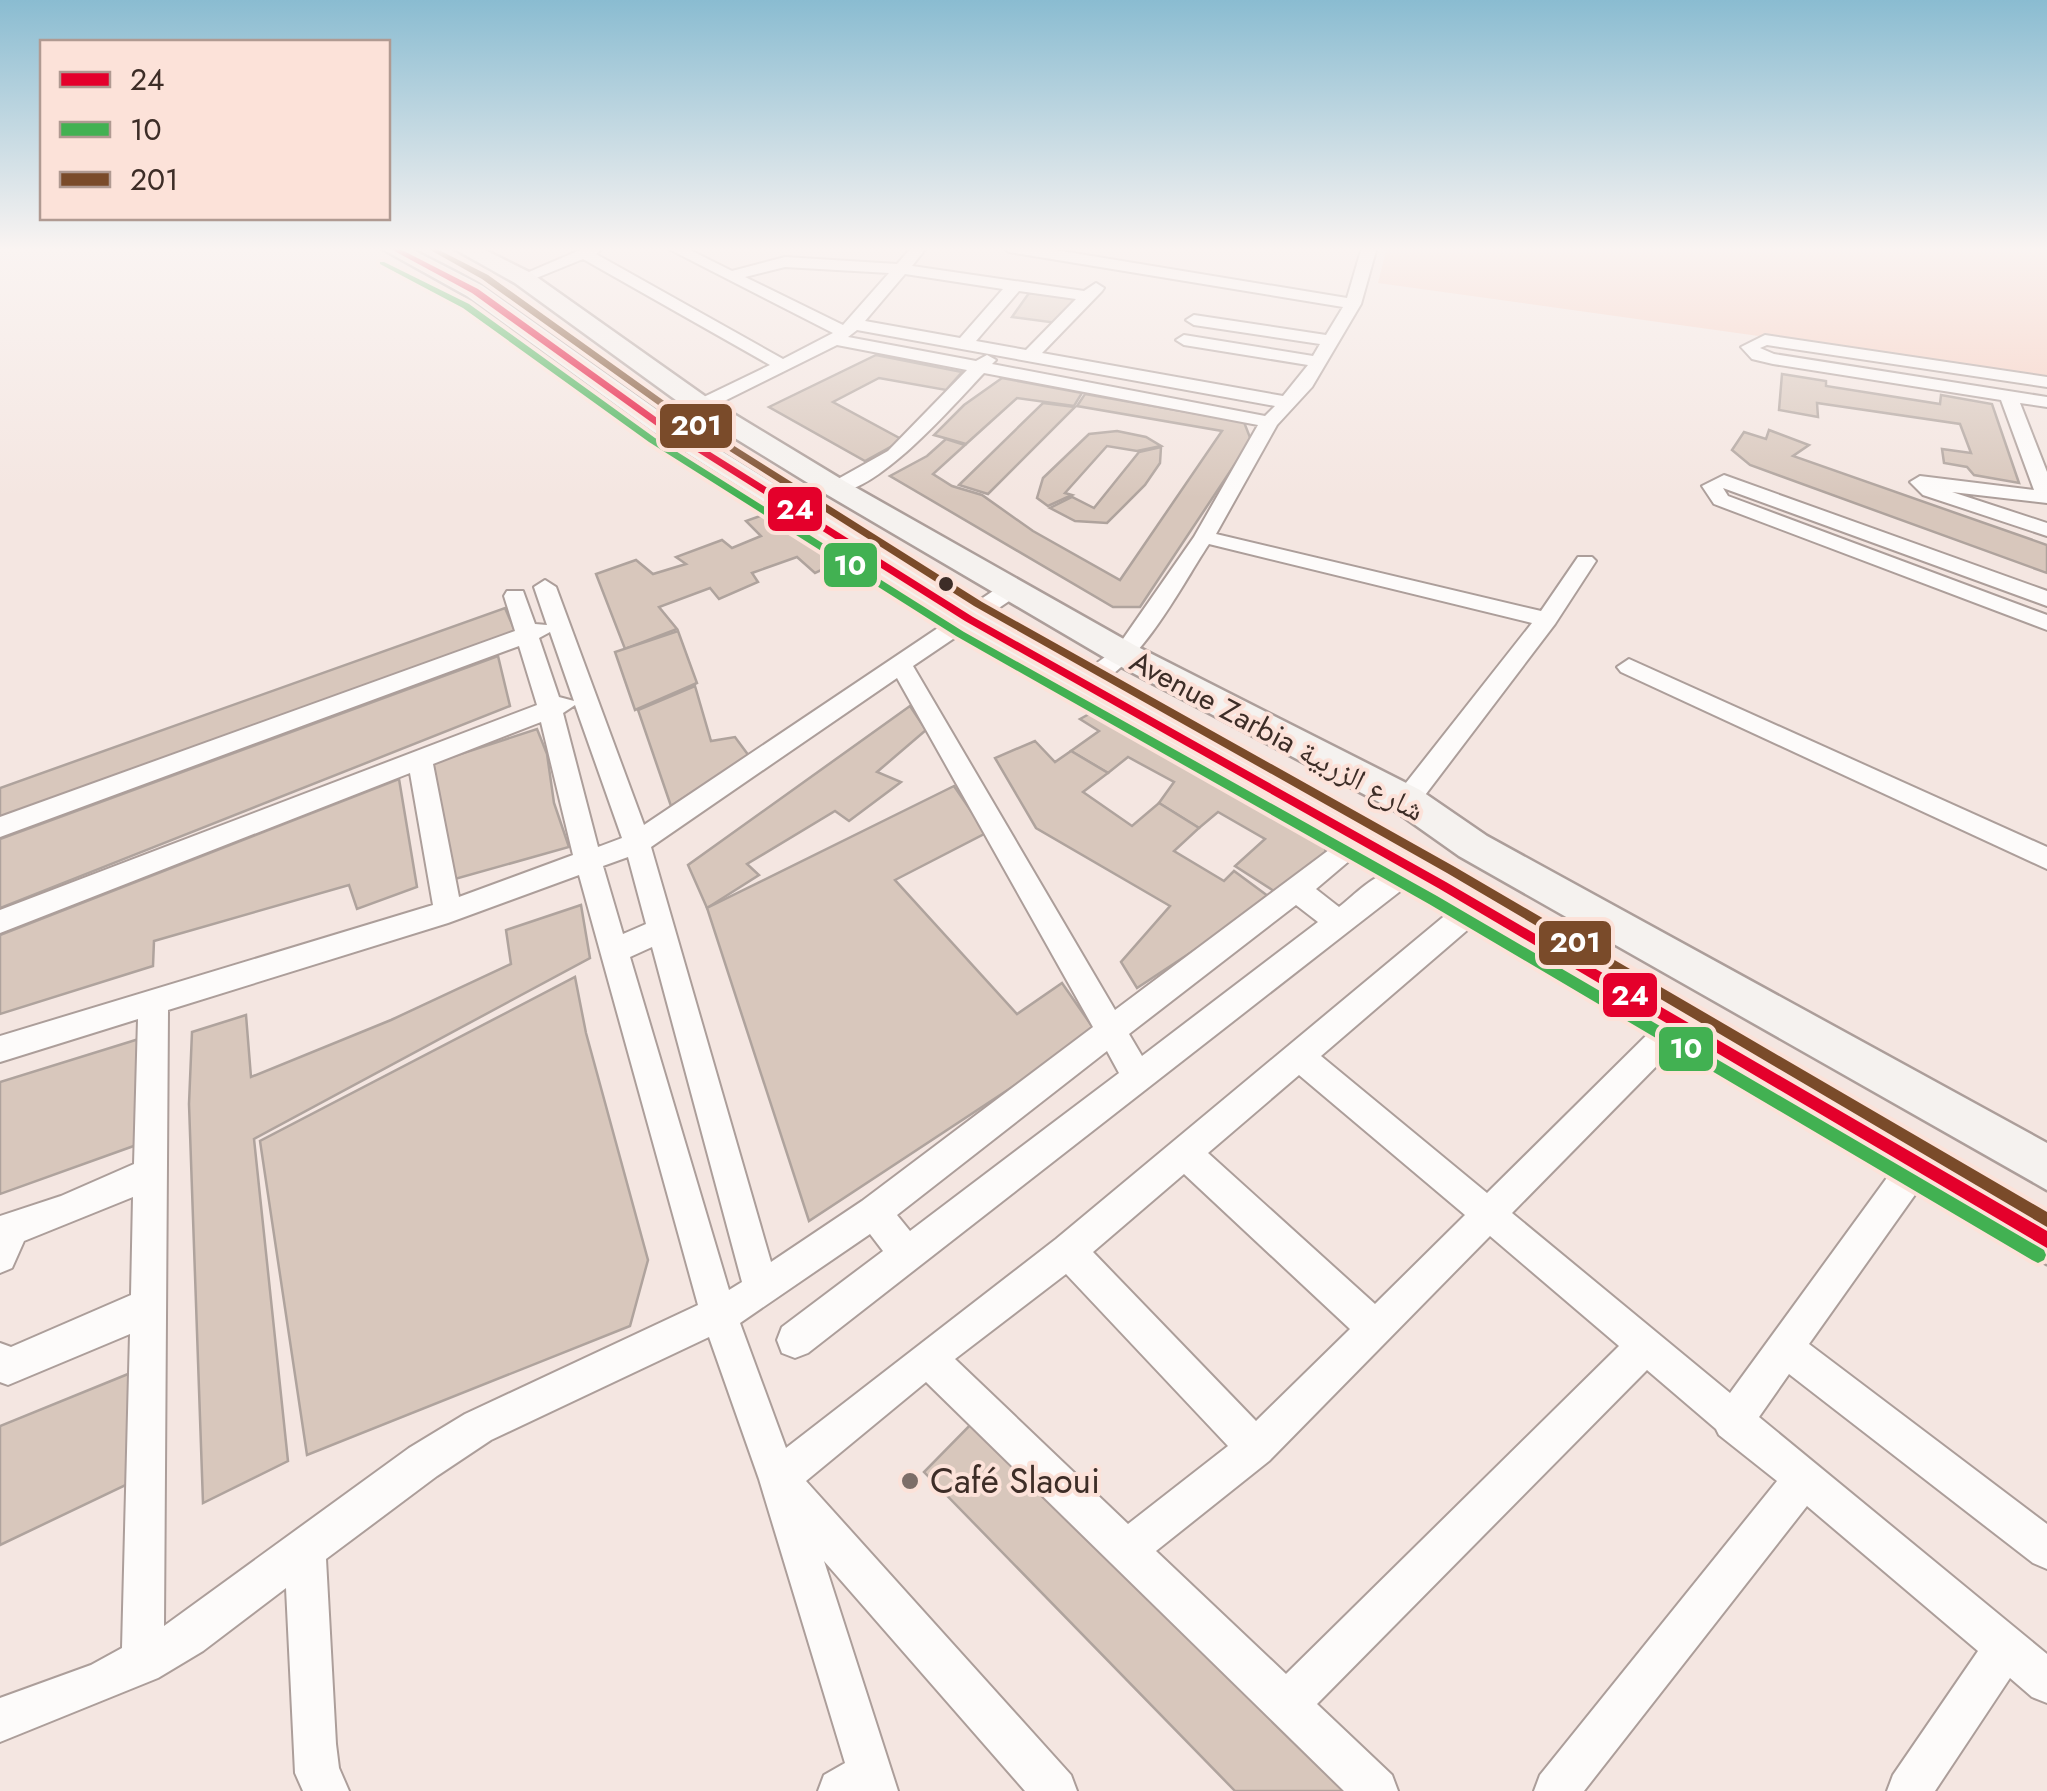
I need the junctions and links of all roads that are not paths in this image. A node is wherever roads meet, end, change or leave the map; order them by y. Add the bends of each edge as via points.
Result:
1 (530, 331) edge
2 (596, 331) edge
3 (725, 331) edge
4 (842, 331) edge
5 (975, 331) edge
6 (1059, 331) edge
7 (1188, 331) edge
8 (1301, 331) edge
9 (1337, 331) edge
10 (845, 332) junction
11 (1331, 340) junction
12 (964, 344) junction
13 (994, 350) junction
14 (1036, 358) junction
15 (1172, 360) junction
16 (1318, 362) junction
17 (786, 367) junction
18 (981, 369) junction
19 (1028, 377) junction
20 (2047, 382) edge
21 (2008, 396) junction
22 (1147, 399) junction
23 (2038, 400) edge
24 (1290, 403) junction
25 (700, 406) junction
26 (1270, 422) junction
27 (661, 425) junction
28 (2047, 451) edge
29 (836, 488) junction
30 (2046, 497) edge
31 (2047, 530) edge
32 (1204, 537) junction
33 (1586, 561) dead end
34 (545, 586) dead end
35 (1010, 590) junction
36 (515, 596) dead end
37 (2047, 599) edge
38 (970, 619) junction
39 (1547, 619) junction
40 (2047, 623) edge
41 (556, 625) junction
42 (526, 635) junction
43 (1124, 654) junction
44 (901, 665) junction
45 (1629, 667) dead end
46 (1084, 681) junction
47 (584, 698) junction
48 (550, 708) junction
49 (420, 761) junction
50 (1407, 800) junction
51 (0, 827) edge
52 (1362, 839) junction
53 (637, 843) junction
54 (1473, 846) junction
55 (2047, 859) edge
56 (589, 864) junction
57 (1393, 881) dead end
58 (1442, 885) junction
59 (1297, 890) junction
60 (1476, 906) junction
61 (448, 912) junction
62 (0, 922) edge
63 (1339, 923) junction
64 (662, 930) junction
65 (614, 951) junction
66 (153, 1002) junction
67 (1678, 1024) junction
68 (1110, 1033) junction
69 (0, 1048) edge
70 (1298, 1055) junction
71 (1138, 1078) junction
72 (1185, 1154) junction
73 (1917, 1164) junction
74 (2047, 1168) edge
75 (151, 1173) junction
76 (874, 1212) junction
77 (1486, 1216) junction
78 (2047, 1240) edge
79 (1068, 1251) junction
80 (907, 1254) junction
81 (0, 1256) edge
82 (762, 1290) junction
83 (149, 1305) junction
84 (719, 1315) junction
85 (1375, 1328) junction
86 (795, 1340) dead end
87 (1644, 1347) junction
88 (1785, 1348) junction
89 (927, 1358) junction
90 (0, 1360) edge
91 (1732, 1422) junction
92 (1256, 1448) junction
93 (778, 1479) junction
94 (1802, 1480) junction
95 (2047, 1549) edge
96 (305, 1550) junction
97 (1126, 1550) junction
98 (2006, 1647) junction
99 (143, 1663) junction
100 (2047, 1682) edge
101 (1286, 1704) junction
102 (0, 1720) edge
103 (862, 1785) edge
104 (327, 1791) edge
105 (1055, 1791) edge
106 (1376, 1791) edge
107 (1556, 1791) edge
108 (1909, 1791) edge

1 - 27 main road, Avenue Zarbia شارع الزربية
2 - 25 main road, Avenue Zarbia شارع الزربية
3 - 17 street
4 - 10 street
5 - 12 street
6 - 14 street
7 - 15 street
8 - 11 street
9 - 11 street
10 - 12 street
10 - 17 street
10 - 18 street
11 - 16 street
12 - 13 street
13 - 14 street
13 - 18 street
14 - 15 street
14 - 19 street
15 - 16 street
15 - 22 street
15 - 24 street
16 - 24 street
17 - 25 street
18 - 19 street
18 - 29 street via 895,455
19 - 22 street
20 - 21 street via 1765,340 1749,347 1773,359
21 - 23 street
21 - 30 street
22 - 26 street
23 - 28 street
24 - 26 street
25 - 27 street
25 - 29 main road, Avenue Zarbia شارع الزربية
26 - 32 street
27 - 38 main road, Avenue Zarbia شارع الزربية
29 - 35 main road, Avenue Zarbia شارع الزربية
30 - 31 street via 1920,482
32 - 39 street
32 - 43 street
33 - 39 street
34 - 41 street
35 - 38 street
35 - 43 main road, Avenue Zarbia شارع الزربية
36 - 42 street
37 - 40 street via 1736,484 1712,486 1720,500
38 - 44 street
38 - 46 main road, Avenue Zarbia شارع الزربية
39 - 50 street
41 - 42 street
41 - 47 street
42 - 48 street
42 - 51 street
43 - 46 street
43 - 50 main road, Avenue Zarbia شارع الزربية
44 - 53 street
44 - 68 street
45 - 55 street
46 - 52 main road, Avenue Zarbia شارع الزربية
47 - 48 street
47 - 53 street
48 - 49 street
48 - 56 street
49 - 61 street
49 - 62 street
50 - 54 main road, Avenue Zarbia شارع الزربية
52 - 58 main road, Avenue Zarbia شارع الزربية
52 - 59 street
53 - 56 street
53 - 64 street
54 - 58 main road
54 - 74 main road, Avenue Zarbia شارع الزربية
56 - 61 street
56 - 65 street
57 - 63 street
58 - 60 main road, Avenue Zarbia شارع الزربية
59 - 63 street
59 - 68 street
60 - 67 main road, Avenue Zarbia شارع الزربية
60 - 70 street
61 - 66 street
63 - 71 street
64 - 65 street
64 - 82 street
65 - 84 street
66 - 69 street
66 - 75 street
67 - 73 main road, Avenue Zarbia شارع الزربية
67 - 77 street
68 - 71 street
68 - 76 street
70 - 72 street
70 - 77 street
71 - 80 street
72 - 79 street
72 - 85 street
73 - 78 main road, Avenue Zarbia شارع الزربية
73 - 88 street
75 - 81 street via 12,1228
75 - 83 street
76 - 80 street
76 - 82 street
77 - 85 street
77 - 87 street
79 - 89 street
79 - 92 street
80 - 86 street
82 - 84 street
83 - 90 street via 8,1368
83 - 99 street
84 - 93 street
84 - 96 street via 478,1428
85 - 92 street
87 - 91 street
87 - 101 street
88 - 91 street
88 - 95 street
89 - 93 street
89 - 97 street
91 - 94 street
92 - 97 street
93 - 103 street
93 - 105 street
94 - 98 street
94 - 107 street
96 - 99 street
96 - 104 street via 314,1744
97 - 101 street
98 - 100 street
98 - 108 street
99 - 102 street
101 - 106 street

